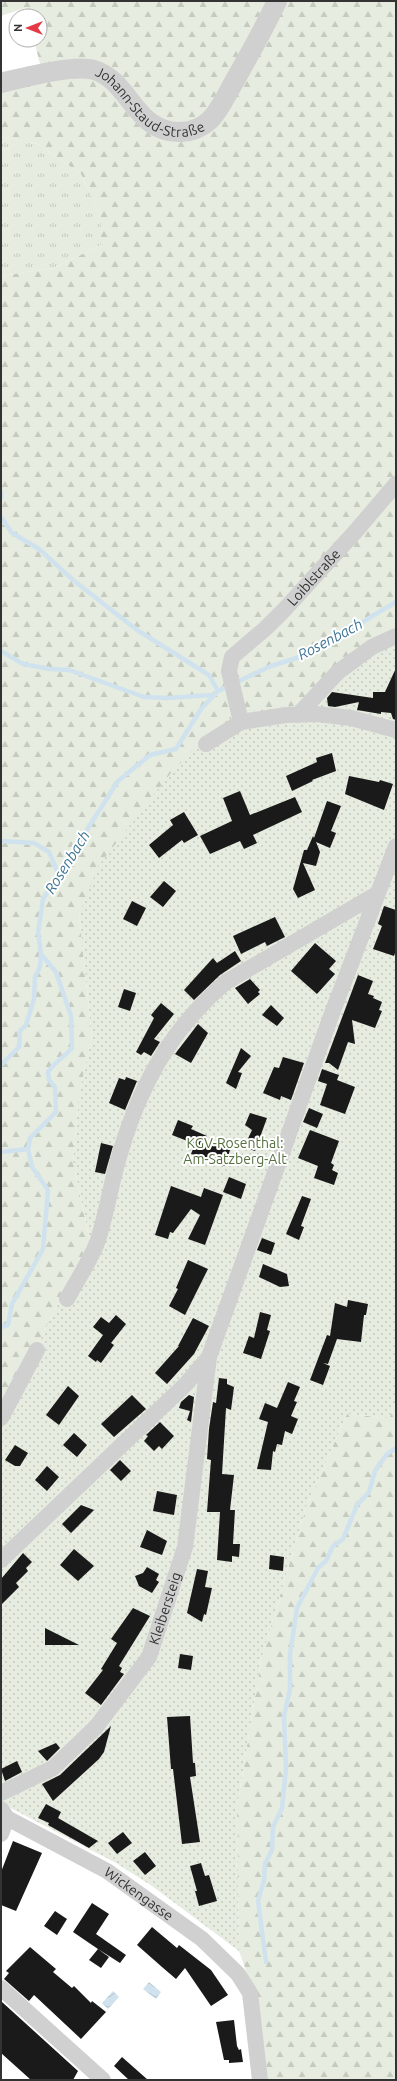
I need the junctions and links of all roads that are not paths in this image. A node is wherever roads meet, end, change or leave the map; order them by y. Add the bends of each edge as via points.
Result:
1 (277, 1) edge
2 (1, 83) edge
3 (396, 484) edge
4 (396, 636) edge
5 (298, 715) junction
6 (239, 717) junction
7 (396, 730) edge
8 (206, 744) dead end
9 (396, 846) edge
10 (377, 894) junction
11 (67, 1299) dead end
12 (37, 1350) dead end
13 (208, 1357) junction
14 (1, 1418) edge
15 (1, 1560) edge
16 (1, 1793) edge
17 (4, 1813) edge
18 (1, 1834) edge
19 (1, 1988) edge
20 (103, 2080) edge
21 (260, 2080) edge

1 - 2 street, Johann-Staud-Straße via 222,104 210,120 196,130 181,133 152,124 116,84 94,70 79,68
3 - 6 street, Loiblstraße via 285,610 235,653 229,666
4 - 5 street via 372,647 338,672
5 - 6 street
5 - 7 street via 351,718
6 - 8 street
9 - 10 street
10 - 11 street via 226,982 173,1037 144,1089 118,1162 98,1241
10 - 13 street
12 - 14 street
13 - 15 street via 186,1384
13 - 16 street, Kleibersteig via 185,1547 149,1657 96,1727 53,1768
17 - 18 street
17 - 21 street, Wickengasse via 107,1871 196,1935 238,1974 250,1993
19 - 20 street

